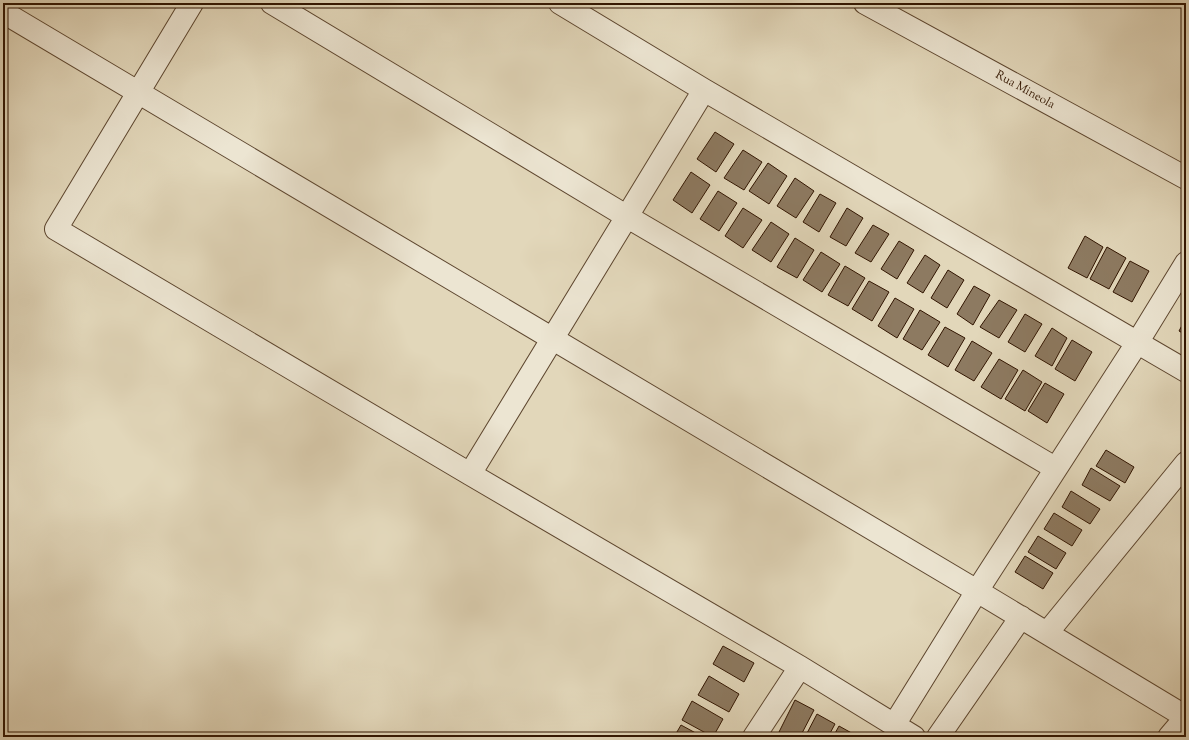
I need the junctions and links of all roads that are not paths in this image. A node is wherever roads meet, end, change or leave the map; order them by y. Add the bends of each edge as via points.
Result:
1 (192, 3) edge
2 (272, 3) edge
3 (560, 3) edge
4 (865, 3) edge
5 (3, 12) edge
6 (704, 90) junction
7 (138, 92) junction
8 (1186, 178) edge
9 (626, 216) junction
10 (1186, 264) edge
11 (552, 338) junction
12 (1137, 343) junction
13 (1186, 372) edge
14 (1186, 463) edge
15 (1055, 468) junction
16 (470, 474) junction
17 (977, 591) junction
18 (1021, 617) junction
19 (1047, 634) junction
20 (800, 667) junction
21 (1186, 717) edge
22 (894, 725) junction
23 (754, 737) edge
24 (914, 737) edge
25 (938, 737) edge
26 (1169, 737) edge

1 - 7 street
2 - 9 street
3 - 6 street
4 - 8 street, Rua Mineola
5 - 7 street
6 - 9 street
6 - 12 street
7 - 11 street
7 - 16 street via 56,229
9 - 11 street
9 - 15 street
10 - 12 street
11 - 16 street
11 - 17 street
12 - 13 street
12 - 15 street
14 - 19 street
15 - 17 street
16 - 20 street
17 - 18 street
17 - 22 street
18 - 19 street
18 - 25 street
19 - 21 street
20 - 22 street
20 - 23 street
21 - 26 street
22 - 24 street

